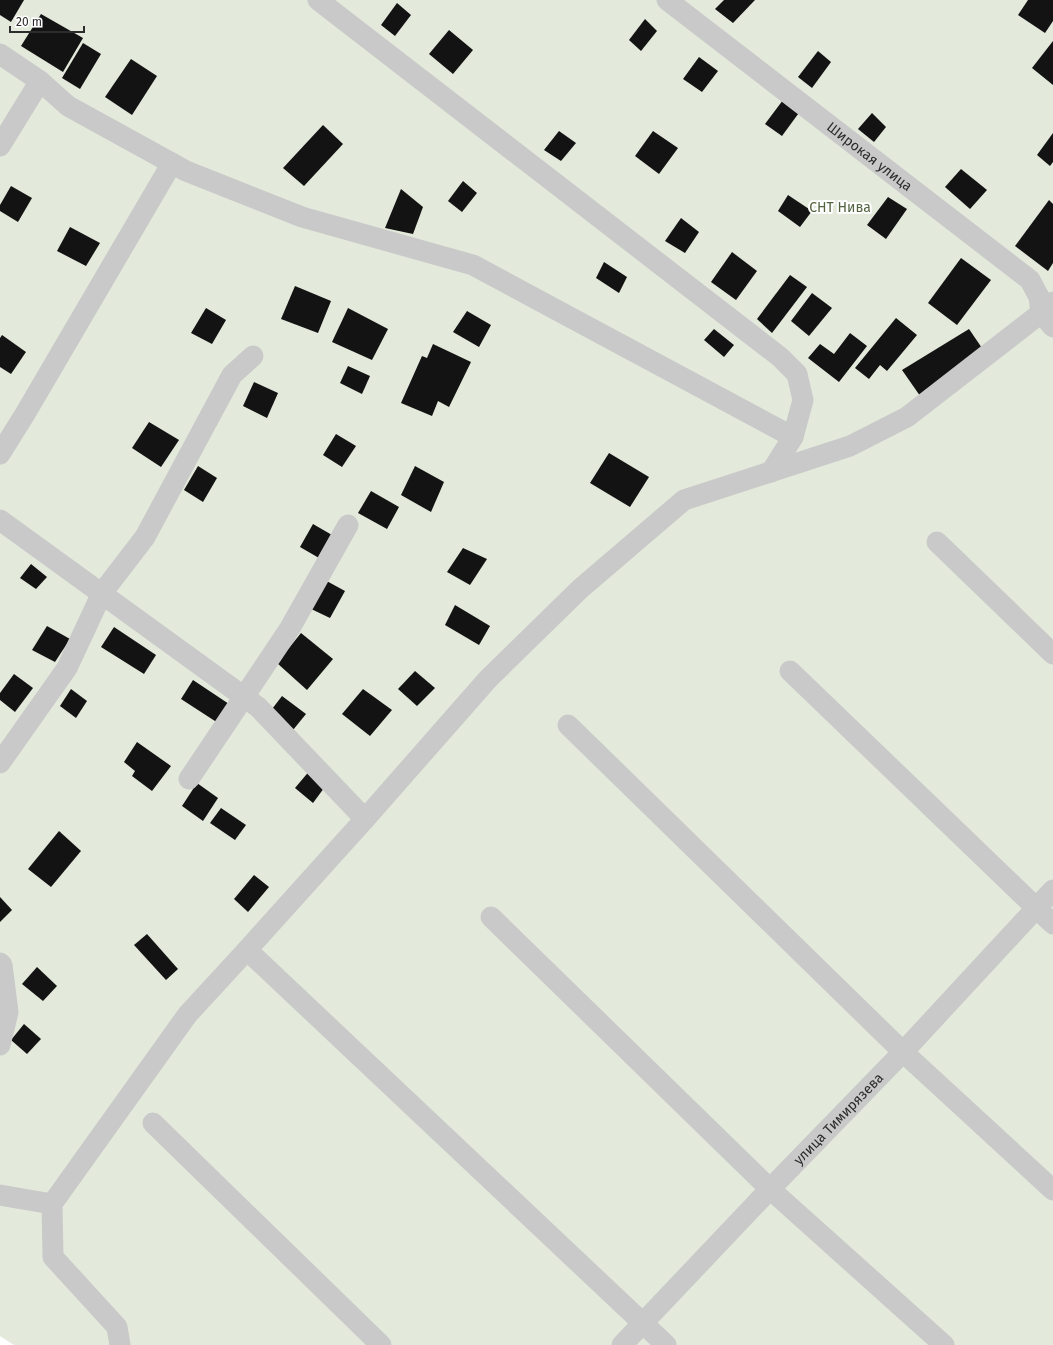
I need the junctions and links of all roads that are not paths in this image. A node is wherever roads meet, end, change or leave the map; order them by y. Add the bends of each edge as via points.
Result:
1 (318, 0) edge
2 (667, 0) edge
3 (0, 54) edge
4 (40, 81) junction
5 (0, 146) edge
6 (172, 163) junction
7 (1049, 314) edge
8 (252, 356) dead end
9 (793, 437) junction
10 (0, 454) edge
11 (771, 472) junction
12 (0, 520) edge
13 (348, 525) dead end
14 (937, 542) dead end
15 (102, 593) junction
16 (1053, 654) edge
17 (790, 671) dead end
18 (243, 696) junction
19 (568, 725) dead end
20 (0, 763) edge
21 (189, 779) dead end
22 (365, 819) junction
23 (1053, 890) edge
24 (1035, 908) junction
25 (491, 917) dead end
26 (1053, 924) edge
27 (247, 950) junction
28 (0, 963) edge
29 (0, 1045) edge
30 (904, 1052) junction
31 (153, 1123) dead end
32 (770, 1189) junction
33 (1053, 1190) edge
34 (0, 1195) edge
35 (52, 1204) junction
36 (643, 1322) junction
37 (120, 1345) edge
38 (381, 1345) edge
39 (622, 1345) edge
40 (666, 1345) edge
41 (944, 1345) edge

1 - 9 street via 780,357 797,374 803,400
2 - 7 street, Широкая улица via 1030,280
3 - 4 street
4 - 5 street
4 - 6 street via 68,106
6 - 9 street via 186,171 302,217 473,265
6 - 10 street
7 - 11 street via 907,417 850,446
8 - 15 street via 232,374 145,536
9 - 11 street
11 - 22 street via 684,500 603,569 488,679
12 - 15 street
13 - 18 street via 290,628
14 - 16 street
15 - 18 street
15 - 20 street via 67,668
17 - 24 street
18 - 21 street
18 - 22 street via 258,707
19 - 30 street
22 - 27 street
23 - 24 street, улица Тимирязева
24 - 26 street
24 - 30 street, улица Тимирязева
25 - 32 street
27 - 35 street via 188,1014
27 - 36 street
28 - 29 street via 8,1012
30 - 32 street, улица Тимирязева
30 - 33 street
31 - 38 street
32 - 36 street, улица Тимирязева
32 - 41 street
34 - 35 street
35 - 37 street via 53,1257 117,1328
36 - 39 street, улица Тимирязева
36 - 40 street

